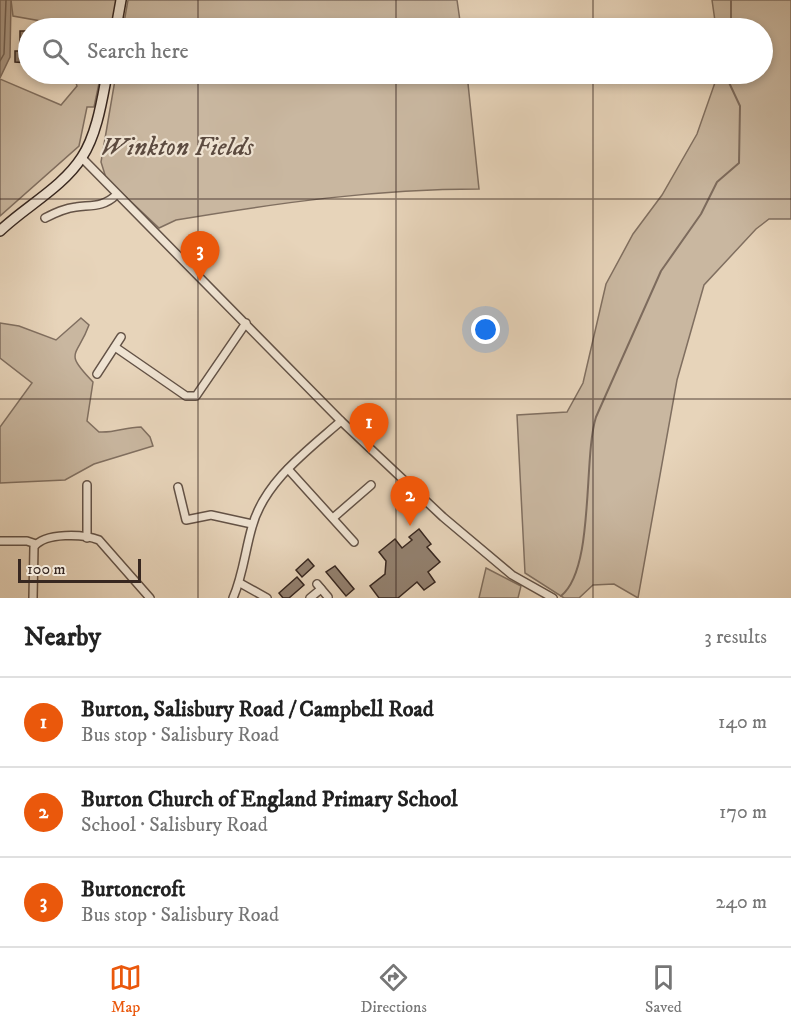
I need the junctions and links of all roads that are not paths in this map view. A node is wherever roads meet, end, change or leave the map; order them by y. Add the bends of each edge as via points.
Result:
1 (121, 0) edge
2 (118, 18) edge
3 (105, 84) edge
4 (82, 158) junction
5 (116, 195) junction
6 (45, 218) dead end
7 (0, 231) edge
8 (246, 323) junction
9 (121, 338) dead end
10 (115, 347) junction
11 (97, 374) dead end
12 (341, 421) junction
13 (288, 469) junction
14 (87, 485) dead end
15 (371, 485) dead end
16 (178, 487) dead end
17 (333, 518) junction
18 (252, 524) junction
19 (87, 538) junction
20 (0, 541) edge
21 (354, 542) dead end
22 (36, 544) junction
23 (240, 583) junction
24 (328, 597) edge
25 (33, 598) edge
26 (150, 598) edge
27 (233, 598) edge
28 (267, 598) edge
29 (310, 598) edge
30 (554, 598) edge

1 - 2 main road
3 - 4 main road
4 - 5 street
4 - 7 main road via 54,187
5 - 6 street via 109,202 75,207
5 - 8 street
8 - 10 street via 196,396 186,396
8 - 12 street
9 - 10 street
10 - 11 street
12 - 13 street
12 - 30 street via 512,575
13 - 17 street
13 - 18 street
14 - 19 street
15 - 17 street
16 - 18 street via 186,520 211,515
17 - 21 street
18 - 23 street
19 - 22 street via 51,537
19 - 26 street via 99,540
20 - 22 street
22 - 25 street
23 - 27 street
23 - 28 street
24 - 29 street via 319,587

